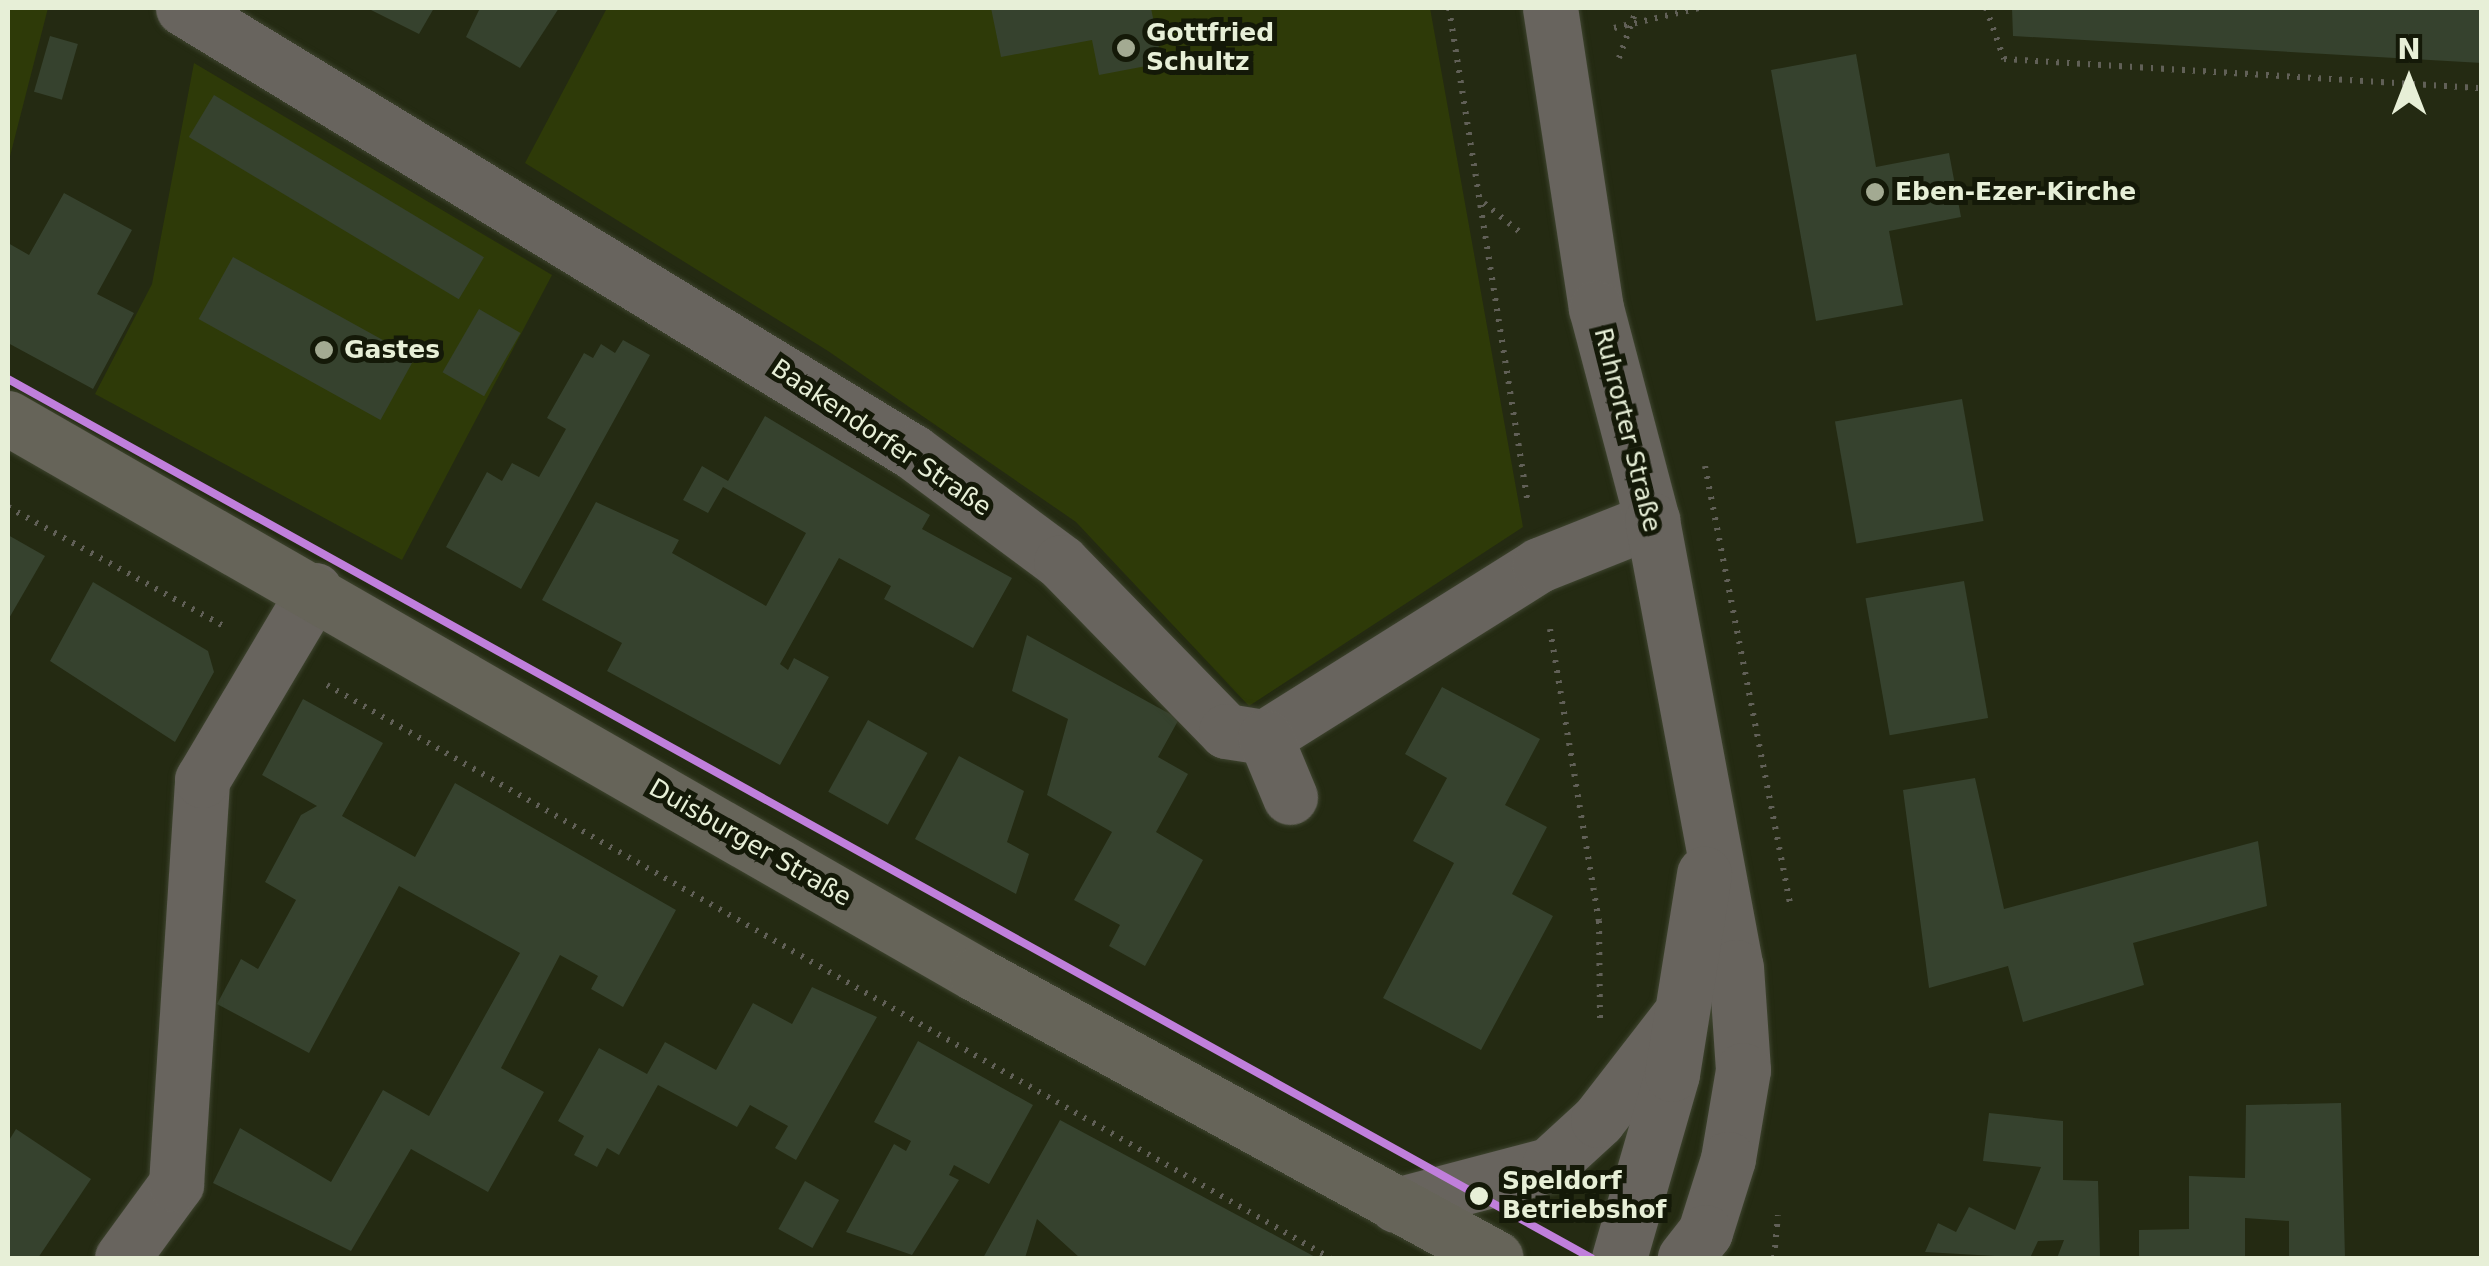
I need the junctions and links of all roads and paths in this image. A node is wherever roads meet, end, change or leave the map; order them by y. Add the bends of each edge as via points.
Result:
1 (183, 8) edge
2 (1449, 8) edge
3 (1699, 8) edge
4 (1986, 8) edge
5 (1552, 25) edge
6 (2482, 88) edge
7 (8, 418) edge
8 (8, 506) edge
9 (1652, 520) junction
10 (1540, 565) junction
11 (316, 590) junction
12 (276, 656) junction
13 (1265, 737) junction
14 (1290, 796) dead end
15 (1708, 852) junction
16 (1682, 1012) junction
17 (1597, 1038) dead end
18 (1396, 1206) junction
19 (122, 1258) edge
20 (1330, 1258) edge
21 (1496, 1258) edge
22 (1618, 1258) edge
23 (1685, 1258) edge

1 - 13 street, Baakendorfer Straße via 912,452 1061,562 1226,731
2 - 10 path via 1483,203 1479,231
3 - 5 path
4 - 6 path via 2004,59
5 - 9 street, Ruhrorter Straße via 1596,308
7 - 11 main road, Duisburger Straße
8 - 12 path
9 - 10 street
9 - 15 street, Ruhrorter Straße
10 - 13 street
10 - 17 path via 1599,921
11 - 12 street
11 - 18 main road, Duisburger Straße
12 - 19 street via 202,780 176,1184
12 - 20 path
13 - 14 street
15 - 16 street, Ruhrorter Straße
15 - 23 street, Ruhrorter Straße via 1736,967 1743,1070 1728,1159 1705,1232
16 - 18 street, Ruhrorter Straße via 1598,1120 1549,1165
16 - 22 street, Ruhrorter Straße
18 - 21 main road, Duisburger Straße

